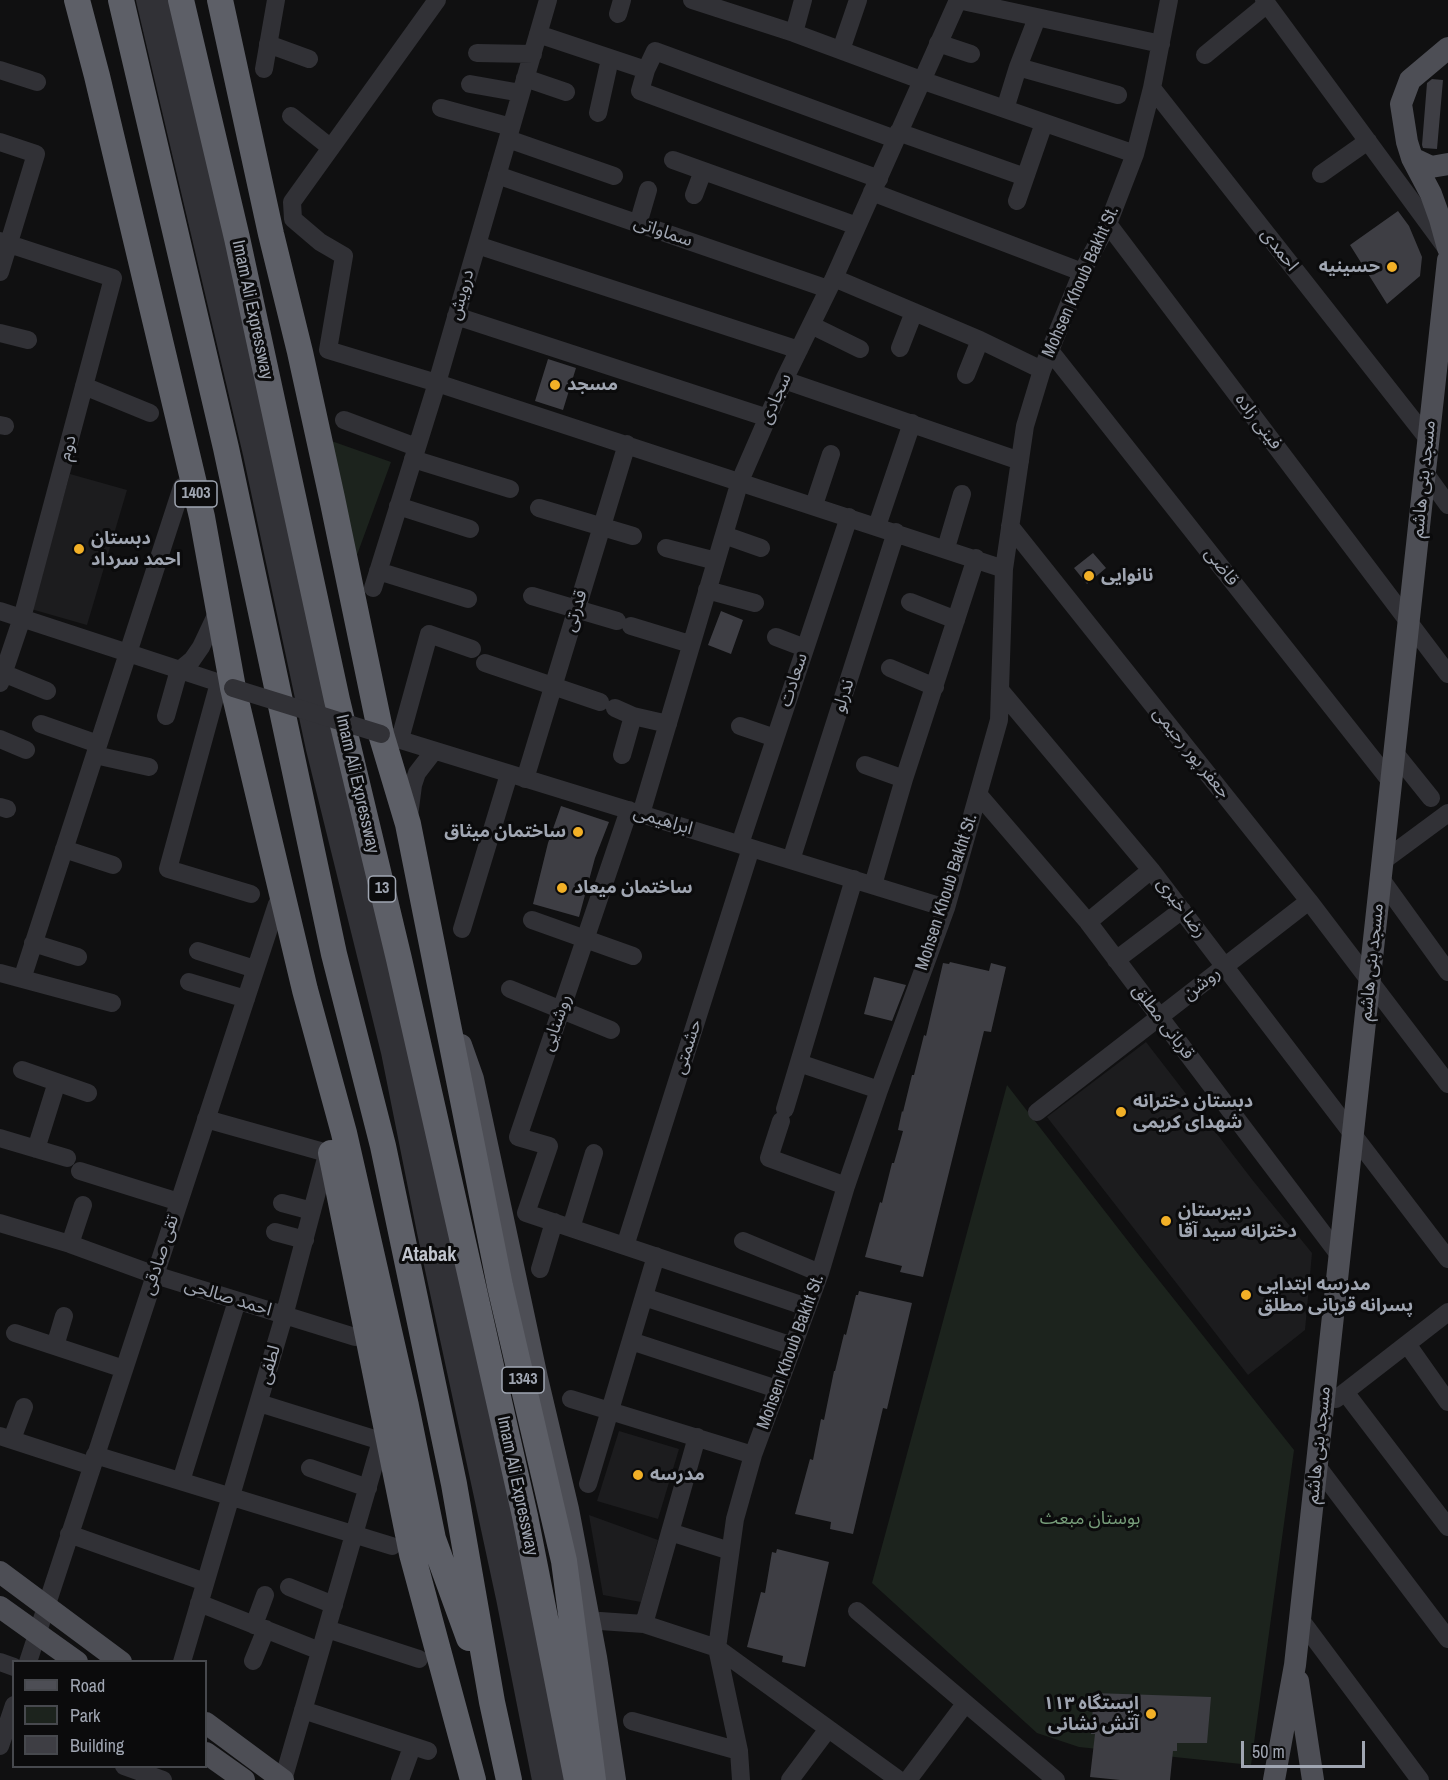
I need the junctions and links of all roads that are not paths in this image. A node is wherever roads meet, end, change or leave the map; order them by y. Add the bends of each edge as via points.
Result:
1 (77, 0) edge
2 (121, 0) edge
3 (145, 0) edge
4 (160, 0) edge
5 (181, 0) edge
6 (220, 0) edge
7 (276, 0) edge
8 (437, 0) edge
9 (548, 0) edge
10 (692, 0) edge
11 (803, 0) edge
12 (858, 0) edge
13 (958, 0) edge
14 (1169, 0) edge
15 (1265, 2) edge
16 (1036, 18) junction
17 (794, 33) junction
18 (538, 34) junction
19 (938, 43) junction
20 (268, 44) junction
21 (1161, 44) junction
22 (1448, 48) edge
23 (841, 50) junction
24 (477, 53) dead end
25 (532, 54) junction
26 (971, 54) dead end
27 (1205, 55) dead end
28 (309, 59) dead end
29 (610, 59) junction
30 (1018, 67) junction
31 (0, 69) edge
32 (264, 69) dead end
33 (646, 70) junction
34 (921, 80) junction
35 (37, 82) dead end
36 (470, 84) dead end
37 (523, 86) junction
38 (1152, 88) junction
39 (566, 92) dead end
40 (1118, 95) dead end
41 (441, 108) dead end
42 (1005, 109) junction
43 (598, 112) dead end
44 (291, 116) dead end
45 (1044, 123) junction
46 (510, 133) junction
47 (897, 135) junction
48 (1368, 141) junction
49 (0, 142) edge
50 (331, 148) junction
51 (1410, 150) junction
52 (1135, 154) junction
53 (673, 160) dead end
54 (1384, 162) junction
55 (1448, 164) edge
56 (703, 171) junction
57 (1321, 174) dead end
58 (497, 176) junction
59 (614, 176) dead end
60 (1025, 177) junction
61 (875, 185) junction
62 (648, 190) dead end
63 (694, 195) dead end
64 (1017, 201) dead end
65 (638, 224) junction
66 (1108, 224) junction
67 (857, 226) junction
68 (4, 242) edge
69 (477, 244) junction
70 (1448, 249) edge
71 (1448, 260) edge
72 (0, 272) edge
73 (1082, 272) junction
74 (831, 284) junction
75 (914, 312) junction
76 (456, 316) junction
77 (811, 326) junction
78 (1445, 327) edge
79 (0, 333) edge
80 (28, 340) dead end
81 (980, 340) junction
82 (900, 348) dead end
83 (860, 349) dead end
84 (799, 350) junction
85 (1051, 352) junction
86 (1042, 370) junction
87 (966, 375) dead end
88 (784, 380) junction
89 (436, 383) junction
90 (84, 386) junction
91 (150, 413) dead end
92 (768, 418) junction
93 (344, 420) dead end
94 (912, 423) junction
95 (1428, 439) junction
96 (627, 444) junction
97 (415, 453) junction
98 (831, 454) dead end
99 (1020, 460) junction
100 (1425, 473) junction
101 (740, 481) junction
102 (182, 487) dead end
103 (510, 489) dead end
104 (962, 494) dead end
105 (814, 505) junction
106 (1448, 505) edge
107 (398, 506) junction
108 (539, 508) dead end
109 (849, 516) junction
110 (602, 526) junction
111 (877, 526) junction
112 (1011, 526) junction
113 (470, 529) dead end
114 (896, 532) junction
115 (724, 535) junction
116 (633, 536) dead end
117 (666, 548) dead end
118 (761, 548) dead end
119 (946, 548) junction
120 (976, 558) junction
121 (716, 561) junction
122 (1004, 569) junction
123 (707, 590) junction
124 (532, 596) dead end
125 (468, 599) dead end
126 (910, 602) dead end
127 (755, 603) dead end
128 (219, 609) junction
129 (576, 610) junction
130 (0, 611) edge
131 (22, 618) junction
132 (956, 620) junction
133 (1409, 620) junction
134 (776, 637) dead end
135 (690, 644) junction
136 (805, 648) junction
137 (472, 649) dead end
138 (128, 653) junction
139 (485, 663) dead end
140 (890, 668) dead end
141 (179, 670) junction
142 (1448, 674) edge
143 (2, 678) edge
144 (226, 685) junction
145 (552, 686) junction
146 (935, 687) junction
147 (1000, 690) junction
148 (47, 691) dead end
149 (166, 716) dead end
150 (633, 716) junction
151 (41, 724) dead end
152 (668, 724) junction
153 (740, 726) dead end
154 (390, 737) junction
155 (775, 738) junction
156 (0, 739) edge
157 (97, 749) junction
158 (26, 750) dead end
159 (434, 751) junction
160 (1394, 752) junction
161 (622, 755) dead end
162 (865, 765) dead end
163 (149, 767) dead end
164 (517, 776) junction
165 (904, 779) junction
166 (1391, 782) junction
167 (978, 794) junction
168 (1431, 798) dead end
169 (635, 812) junction
170 (1446, 819) edge
171 (408, 824) junction
172 (746, 846) junction
173 (64, 849) junction
174 (791, 860) junction
175 (113, 865) dead end
176 (1152, 870) junction
177 (1382, 870) junction
178 (854, 879) junction
179 (873, 885) junction
180 (251, 894) dead end
181 (1309, 901) junction
182 (277, 904) dead end
183 (946, 908) junction
184 (1182, 910) junction
185 (532, 920) dead end
186 (1088, 922) junction
187 (462, 929) dead end
188 (585, 940) junction
189 (33, 943) junction
190 (198, 951) dead end
191 (633, 956) dead end
192 (78, 957) dead end
193 (1116, 960) junction
194 (1225, 966) junction
195 (255, 969) junction
196 (1448, 972) edge
197 (0, 973) edge
198 (22, 979) junction
199 (1370, 980) junction
200 (189, 982) dead end
201 (439, 983) junction
202 (510, 989) dead end
203 (305, 990) junction
204 (246, 999) junction
205 (112, 1003) dead end
206 (562, 1010) junction
207 (1159, 1017) junction
208 (611, 1030) dead end
209 (799, 1063) junction
210 (22, 1070) dead end
211 (57, 1082) junction
212 (1448, 1084) edge
213 (879, 1090) junction
214 (88, 1093) dead end
215 (1037, 1112) dead end
216 (206, 1119) junction
217 (1353, 1134) junction
218 (0, 1138) edge
219 (36, 1149) junction
220 (594, 1153) dead end
221 (846, 1186) junction
222 (178, 1203) junction
223 (282, 1203) dead end
224 (83, 1205) dead end
225 (312, 1211) junction
226 (0, 1223) edge
227 (562, 1225) junction
228 (275, 1232) dead end
229 (305, 1240) junction
230 (743, 1241) dead end
231 (70, 1244) junction
232 (625, 1246) junction
233 (656, 1256) junction
234 (1340, 1256) junction
235 (1448, 1259) edge
236 (540, 1269) dead end
237 (820, 1273) junction
238 (154, 1275) junction
239 (644, 1297) junction
240 (237, 1301) junction
241 (807, 1307) junction
242 (1448, 1312) edge
243 (64, 1316) dead end
244 (284, 1316) junction
245 (15, 1333) dead end
246 (355, 1337) dead end
247 (630, 1341) junction
248 (1407, 1344) junction
249 (55, 1346) junction
250 (793, 1346) junction
251 (124, 1369) junction
252 (777, 1389) junction
253 (1345, 1392) junction
254 (571, 1399) dead end
255 (1448, 1401) edge
256 (259, 1403) junction
257 (24, 1407) dead end
258 (1323, 1408) junction
259 (610, 1410) junction
260 (6, 1437) edge
261 (697, 1437) junction
262 (753, 1455) junction
263 (94, 1461) junction
264 (1317, 1466) junction
265 (310, 1468) dead end
266 (181, 1481) junction
267 (588, 1484) dead end
268 (368, 1488) junction
269 (231, 1497) junction
270 (1448, 1527) edge
271 (670, 1532) junction
272 (69, 1534) junction
273 (354, 1534) junction
274 (392, 1546) dead end
275 (730, 1551) junction
276 (0, 1572) edge
277 (206, 1581) junction
278 (289, 1587) dead end
279 (266, 1594) dead end
280 (199, 1603) junction
281 (334, 1605) junction
282 (0, 1606) edge
283 (46, 1606) junction
284 (857, 1611) dead end
285 (1300, 1619) junction
286 (600, 1622) dead end
287 (644, 1624) junction
288 (260, 1627) junction
289 (327, 1629) junction
290 (37, 1633) junction
291 (1448, 1639) edge
292 (717, 1648) junction
293 (320, 1651) junction
294 (419, 1659) dead end
295 (29, 1660) edge
296 (74, 1660) edge
297 (118, 1660) edge
298 (183, 1660) edge
299 (254, 1661) dead end
300 (1295, 1665) junction
301 (492, 1702) junction
302 (965, 1704) junction
303 (303, 1710) junction
304 (12, 1711) edge
305 (632, 1721) dead end
306 (7, 1725) edge
307 (207, 1725) edge
308 (828, 1729) junction
309 (0, 1746) edge
310 (739, 1751) junction
311 (207, 1754) edge
312 (127, 1768) edge
313 (162, 1780) edge
314 (244, 1780) edge
315 (283, 1780) edge
316 (400, 1780) edge
317 (473, 1780) edge
318 (509, 1780) edge
319 (541, 1780) edge
320 (557, 1780) edge
321 (576, 1780) edge
322 (593, 1780) edge
323 (615, 1780) edge
324 (741, 1780) edge
325 (790, 1780) edge
326 (899, 1780) edge
327 (908, 1780) edge
328 (1056, 1780) edge
329 (1274, 1780) edge
330 (1313, 1780) edge
331 (1420, 1780) edge

1 - 128 highway, 1403 via 202,517
2 - 301 highway via 226,448 334,954 383,1146 454,1484
3 - 319 street via 252,454 315,749 390,1053
4 - 320 street via 252,379 311,660 432,1177 531,1636
5 - 321 highway, Imam Ali Expressway / 13 via 341,720 522,1504
6 - 154 highway
7 - 20 street
8 - 50 street
9 - 18 street, درویش
10 - 17 street
11 - 17 street
12 - 23 street
13 - 16 street
13 - 19 street, سجادی
14 - 21 street, Mohsen Khoub Bakht St.
15 - 27 street
15 - 48 street
16 - 21 street
16 - 30 street
17 - 23 street
18 - 25 street, درویش
18 - 29 street
19 - 26 street
19 - 34 street, سجادی
20 - 28 street
20 - 32 street
21 - 38 street, Mohsen Khoub Bakht St.
22 - 51 main road via 1410,80 1401,104
23 - 34 street
24 - 25 street
25 - 37 street, درویش
29 - 33 street
29 - 43 street
30 - 40 street
30 - 42 street
31 - 35 street
33 - 47 street via 655,51
33 - 61 street via 640,91
34 - 42 street
34 - 47 street, سجادی
36 - 37 street
37 - 39 street
37 - 46 street, درویش
38 - 52 street, Mohsen Khoub Bakht St.
38 - 95 street, احمدی
41 - 46 street
42 - 45 street
44 - 50 street
45 - 52 street
45 - 60 street
46 - 58 street, درویش
46 - 59 street
47 - 60 street
47 - 61 street, سجادی
48 - 54 street
48 - 57 street
49 - 68 street via 36,154
50 - 89 street via 292,202 293,219 344,256 328,350
51 - 54 street
51 - 55 main road via 1431,167
51 - 70 main road via 1437,211
52 - 66 street, Mohsen Khoub Bakht St.
53 - 56 street
54 - 70 street
56 - 63 street
56 - 67 street
58 - 65 street, سماواتی
58 - 69 street, درویش
60 - 64 street
61 - 67 street, سجادی
61 - 73 street
62 - 65 street
65 - 74 street, سماواتی
66 - 73 street, Mohsen Khoub Bakht St.
66 - 133 street, فینی زاده
67 - 74 street, سجادی
68 - 72 street
68 - 90 street, دوم via 113,278
69 - 76 street, درویش
69 - 84 street
71 - 78 main road, مسجد بنی هاشم
73 - 85 street, Mohsen Khoub Bakht St.
74 - 75 street, سماواتی
74 - 77 street, سجادی
75 - 81 street, سماواتی
75 - 82 street
76 - 89 street, درویش
76 - 92 street
77 - 83 street
77 - 84 street, سجادی
78 - 95 main road, مسجد بنی هاشم
79 - 80 street
81 - 86 street, سماواتی
81 - 87 street
84 - 88 street, سجادی
85 - 86 street, Mohsen Khoub Bakht St.
85 - 166 street, قاضی
86 - 99 street, Mohsen Khoub Bakht St. via 1025,426
88 - 92 street, سجادی
88 - 94 street
89 - 96 street
89 - 97 street, درویش
90 - 91 street
90 - 131 street, دوم
92 - 101 street, سجادی
93 - 97 street
94 - 99 street
94 - 111 street
95 - 100 main road, مسجد بنی هاشم
96 - 101 street
96 - 110 street, قدرتی
97 - 103 street
97 - 107 street, درویش
98 - 105 street
99 - 112 street, Mohsen Khoub Bakht St.
100 - 106 street
100 - 133 main road, مسجد بنی هاشم
101 - 105 street
101 - 115 street, سجادی
102 - 138 street
104 - 119 street
105 - 109 street
107 - 113 street
107 - 125 street, درویش via 375,580
108 - 110 street
109 - 111 street
109 - 136 street, سعادت
110 - 116 street
110 - 129 street, قدرتی
111 - 114 street
112 - 122 street, Mohsen Khoub Bakht St.
112 - 181 street, جعفر پور رحیمی
114 - 119 street
114 - 174 street, ندرلو
115 - 118 street
115 - 121 street, سجادی
117 - 121 street
119 - 120 street
120 - 122 street
120 - 132 street
121 - 123 street, سجادی
122 - 147 street, Mohsen Khoub Bakht St.
123 - 127 street
123 - 135 street, سجادی
124 - 129 street
126 - 132 street
128 - 141 street via 201,647
128 - 144 highway, 1403
129 - 135 street
129 - 145 street, قدرتی
130 - 131 street
131 - 138 street
131 - 143 street, دوم
132 - 146 street
133 - 142 street, فینی زاده
133 - 160 main road, مسجد بنی هاشم
134 - 136 street
135 - 152 street, سجادی
136 - 155 street, سعادت
137 - 154 street via 429,634
138 - 141 street
138 - 157 street
139 - 145 street
140 - 146 street
141 - 144 street
141 - 149 street
143 - 148 street
144 - 154 street, ابراهیمی, bridge
144 - 180 street via 168,869
144 - 203 highway, 1403
145 - 150 street
145 - 164 street, قدرتی
146 - 165 street
147 - 167 street, Mohsen Khoub Bakht St. via 999,720
147 - 176 street, رضا خیری
150 - 152 street
150 - 161 street
151 - 157 street
152 - 169 street, سجادی
153 - 155 street
154 - 159 street, ابراهیمی
154 - 171 highway
155 - 172 street, سعادت
156 - 158 street
157 - 163 street
157 - 173 street
159 - 164 street, ابراهیمی
159 - 171 street via 417,773
160 - 166 main road, مسجد بنی هاشم
160 - 168 street
162 - 165 street
164 - 169 street, ابراهیمی
164 - 187 street, قدرتی
165 - 179 street
166 - 177 main road, مسجد بنی هاشم
167 - 183 street, Mohsen Khoub Bakht St.
167 - 186 street, قربانی مطلق
169 - 172 street, ابراهیمی
169 - 188 street, روشنایی
170 - 177 street
171 - 201 highway
172 - 174 street, ابراهیمی
172 - 232 street, حشمتی
173 - 175 street
173 - 189 street
174 - 178 street, ابراهیمی
176 - 184 street, رضا خیری
176 - 186 street
177 - 196 street
177 - 199 main road, مسجد بنی هاشم
178 - 179 street, ابراهیمی
178 - 209 street
179 - 183 street, ابراهیمی
181 - 194 street, روشن
181 - 199 street, جعفر پور رحیمی
182 - 195 street, تقی صادقی
183 - 213 street, Mohsen Khoub Bakht St.
184 - 193 street
184 - 194 street, رضا خیری
185 - 188 street
186 - 193 street, قربانی مطلق
188 - 191 street
188 - 206 street, روشنایی
189 - 192 street
189 - 198 street
190 - 195 street
193 - 207 street, قربانی مطلق
194 - 207 street, روشن
194 - 217 street, رضا خیری
195 - 204 street, تقی صادقی
197 - 198 street
198 - 205 street
199 - 212 street, جعفر پور رحیمی
199 - 217 main road, مسجد بنی هاشم
200 - 204 street
201 - 322 highway, 1343 via 500,1286 564,1561
201 - 323 main road via 473,1079 568,1509
202 - 206 street
203 - 301 highway via 344,1133 433,1539
203 - 317 highway via 315,1079 412,1554
204 - 216 street, تقی صادقی
206 - 208 street
206 - 227 street, روشنایی via 518,1137 549,1146 526,1213
207 - 215 street, روشن
207 - 234 street, قربانی مطلق
209 - 213 street
209 - 221 street via 769,1158
210 - 211 street
211 - 214 street
211 - 219 street
213 - 221 street, Mohsen Khoub Bakht St.
216 - 222 street, تقی صادقی
216 - 225 street, لطفی via 323,1156
217 - 234 main road, مسجد بنی هاشم
217 - 235 street, رضا خیری
218 - 219 street
219 - 222 street
220 - 227 street
221 - 237 street, Mohsen Khoub Bakht St.
222 - 238 street, تقی صادقی
223 - 225 street
224 - 231 street
225 - 229 street, لطفی
226 - 231 street, احمد صالحی
227 - 232 street
227 - 236 street
228 - 229 street
229 - 244 street, لطفی
230 - 237 street
231 - 238 street, احمد صالحی
232 - 233 street
233 - 239 street
233 - 241 street
234 - 258 main road, مسجد بنی هاشم
237 - 241 street, Mohsen Khoub Bakht St.
238 - 240 street, احمد صالحی
238 - 251 street, تقی صادقی
239 - 247 street
239 - 250 street
240 - 244 street, احمد صالحی
240 - 266 street
241 - 250 street, Mohsen Khoub Bakht St.
242 - 248 street
243 - 249 street
244 - 246 street, احمد صالحی
244 - 256 street, لطفی
245 - 249 street
247 - 252 street
247 - 259 street
248 - 253 street
248 - 255 street
249 - 251 street
250 - 252 street, Mohsen Khoub Bakht St.
251 - 263 street, تقی صادقی
252 - 262 street, Mohsen Khoub Bakht St.
253 - 258 street
253 - 270 street
254 - 259 street
256 - 268 street via 381,1441
256 - 269 street, لطفی
257 - 260 street
258 - 264 main road, مسجد بنی هاشم
259 - 261 street
259 - 267 street
260 - 263 street
261 - 262 street
261 - 271 street
262 - 275 street, Mohsen Khoub Bakht St.
263 - 266 street
263 - 272 street, تقی صادقی
264 - 285 main road, مسجد بنی هاشم
264 - 291 street
265 - 268 street
266 - 269 street
268 - 273 street
269 - 273 street
269 - 277 street, لطفی
271 - 275 street
271 - 287 street
272 - 277 street
272 - 283 street, تقی صادقی
273 - 274 street
273 - 281 street
275 - 292 street, Mohsen Khoub Bakht St.
276 - 283 main road
277 - 280 street, لطفی
278 - 281 street
279 - 288 street
280 - 288 street
280 - 298 street, لطفی
281 - 289 street
282 - 290 main road
283 - 290 street, تقی صادقی
283 - 297 main road
284 - 302 street
285 - 300 main road, مسجد بنی هاشم
285 - 331 street
286 - 287 street
287 - 292 street
288 - 293 street
288 - 299 street
289 - 293 street
289 - 294 street
290 - 295 street, تقی صادقی
290 - 296 main road
292 - 308 street
292 - 310 street, Mohsen Khoub Bakht St.
293 - 303 street
300 - 329 main road, مسجد بنی هاشم
300 - 330 main road, مسجد بنی هاشم
301 - 318 highway
302 - 327 street
302 - 328 street
303 - 315 street
303 - 316 street via 420,1749
304 - 306 street
305 - 310 street
306 - 309 street
307 - 315 main road
308 - 325 street
308 - 326 street
310 - 324 street, Mohsen Khoub Bakht St.
311 - 314 main road
312 - 313 street

